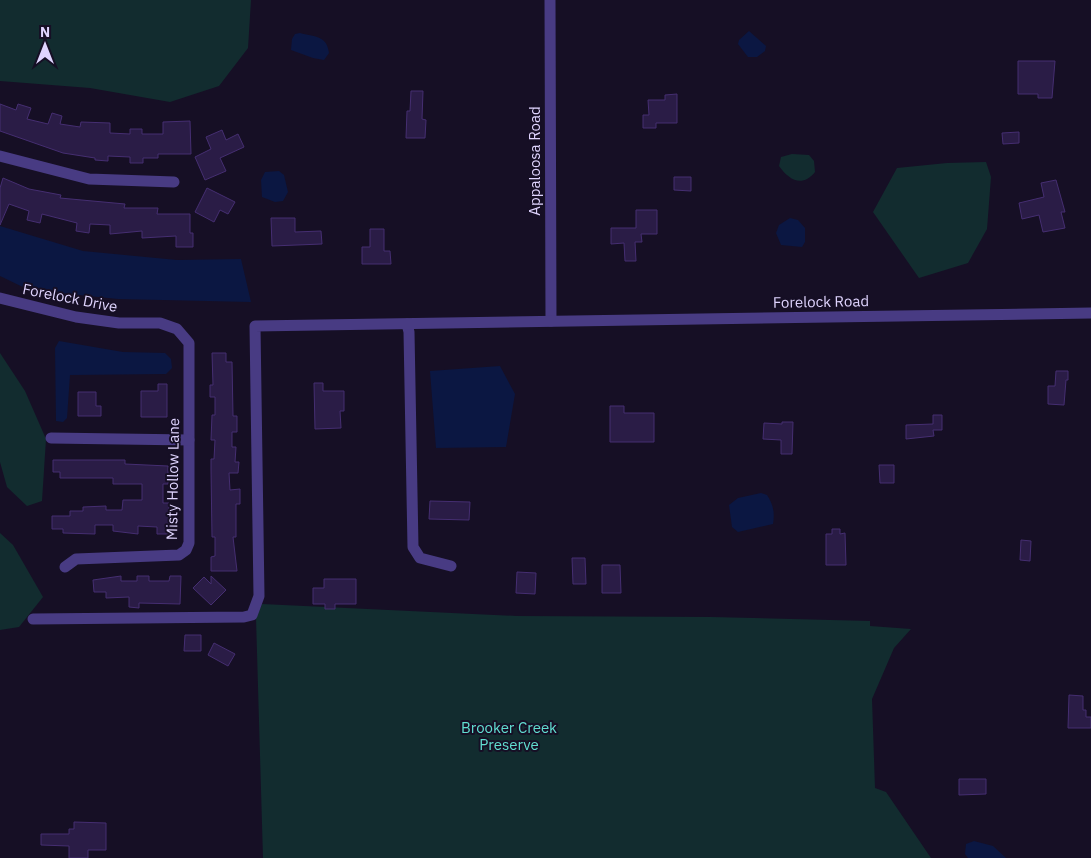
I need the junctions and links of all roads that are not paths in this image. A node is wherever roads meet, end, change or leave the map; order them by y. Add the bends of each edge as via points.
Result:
1 (550, 0) edge
2 (0, 156) edge
3 (174, 182) dead end
4 (0, 298) edge
5 (1091, 313) edge
6 (551, 321) junction
7 (407, 324) junction
8 (189, 343) joint
9 (51, 438) dead end
10 (189, 440) junction
11 (451, 566) dead end
12 (65, 567) dead end
13 (33, 619) dead end

1 - 6 street, Appaloosa Road
2 - 3 street via 89,179
4 - 8 street, Forelock Drive via 76,318 160,323 177,329
5 - 6 street, Forelock Road
6 - 7 street, Forelock Road
7 - 11 street via 413,547 420,558
7 - 13 street, Forelock Road via 255,326 259,596 252,615
8 - 10 street, Misty Hollow Lane
9 - 10 street
10 - 12 street, Misty Hollow Lane via 189,543 186,550 179,555 76,559

